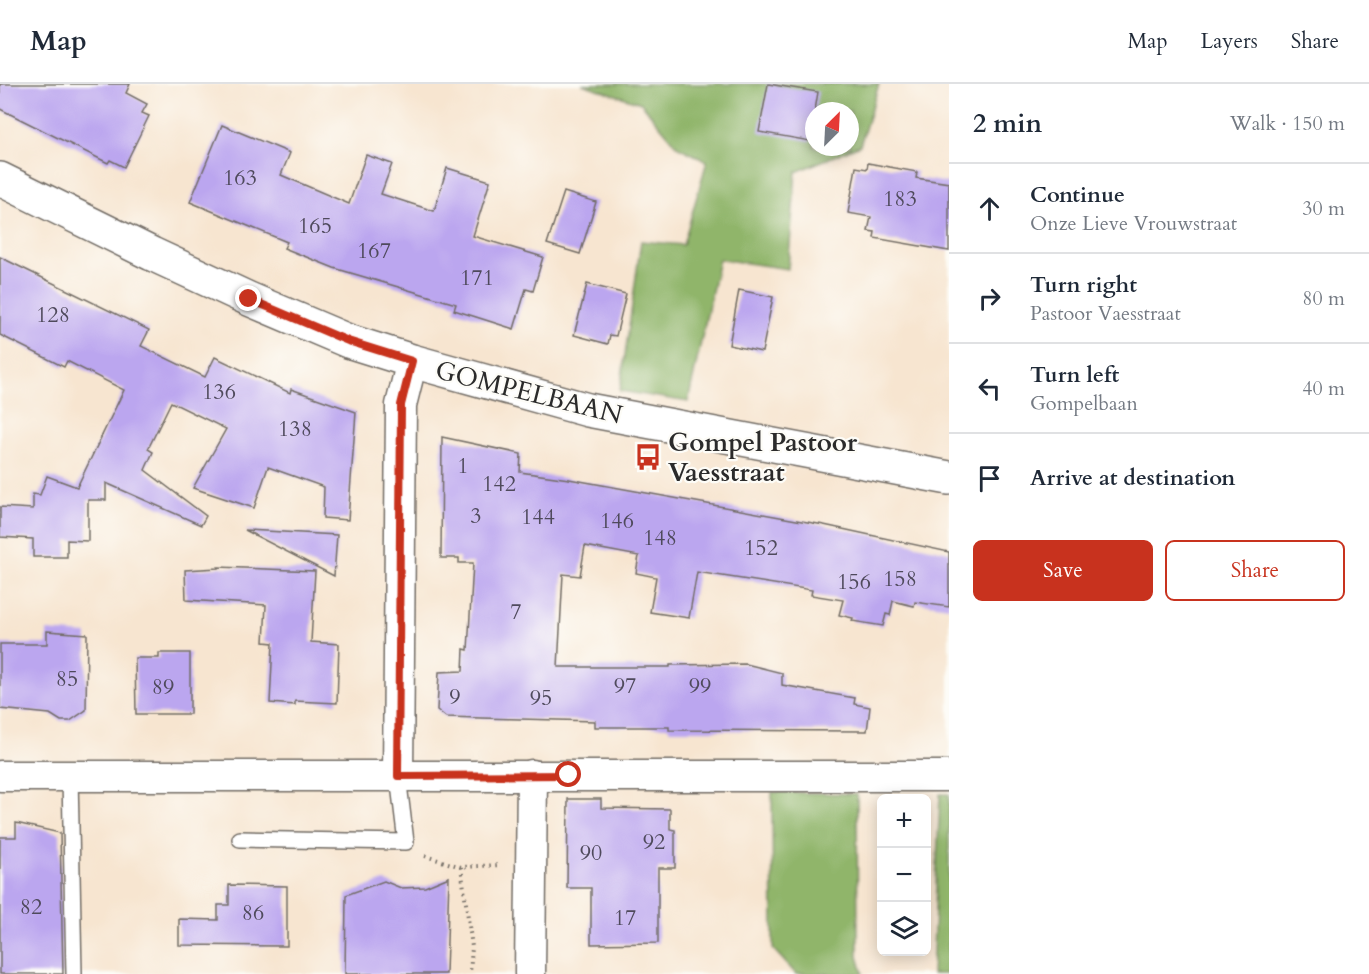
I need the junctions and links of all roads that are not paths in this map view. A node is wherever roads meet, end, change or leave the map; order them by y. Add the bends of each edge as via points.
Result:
1 (0, 179) edge
2 (412, 361) junction
3 (949, 478) edge
4 (532, 775) junction
5 (0, 776) edge
6 (70, 776) junction
7 (398, 776) junction
8 (949, 777) edge
9 (240, 839) dead end
10 (74, 974) edge
11 (530, 974) edge

1 - 2 street, GOMPELBAAN via 249,299 348,341
2 - 3 street, GOMPELBAAN via 588,410
2 - 7 street via 401,405
4 - 7 street
4 - 8 street
4 - 11 street
5 - 6 street
6 - 7 street
6 - 10 lane
7 - 9 lane via 406,842

